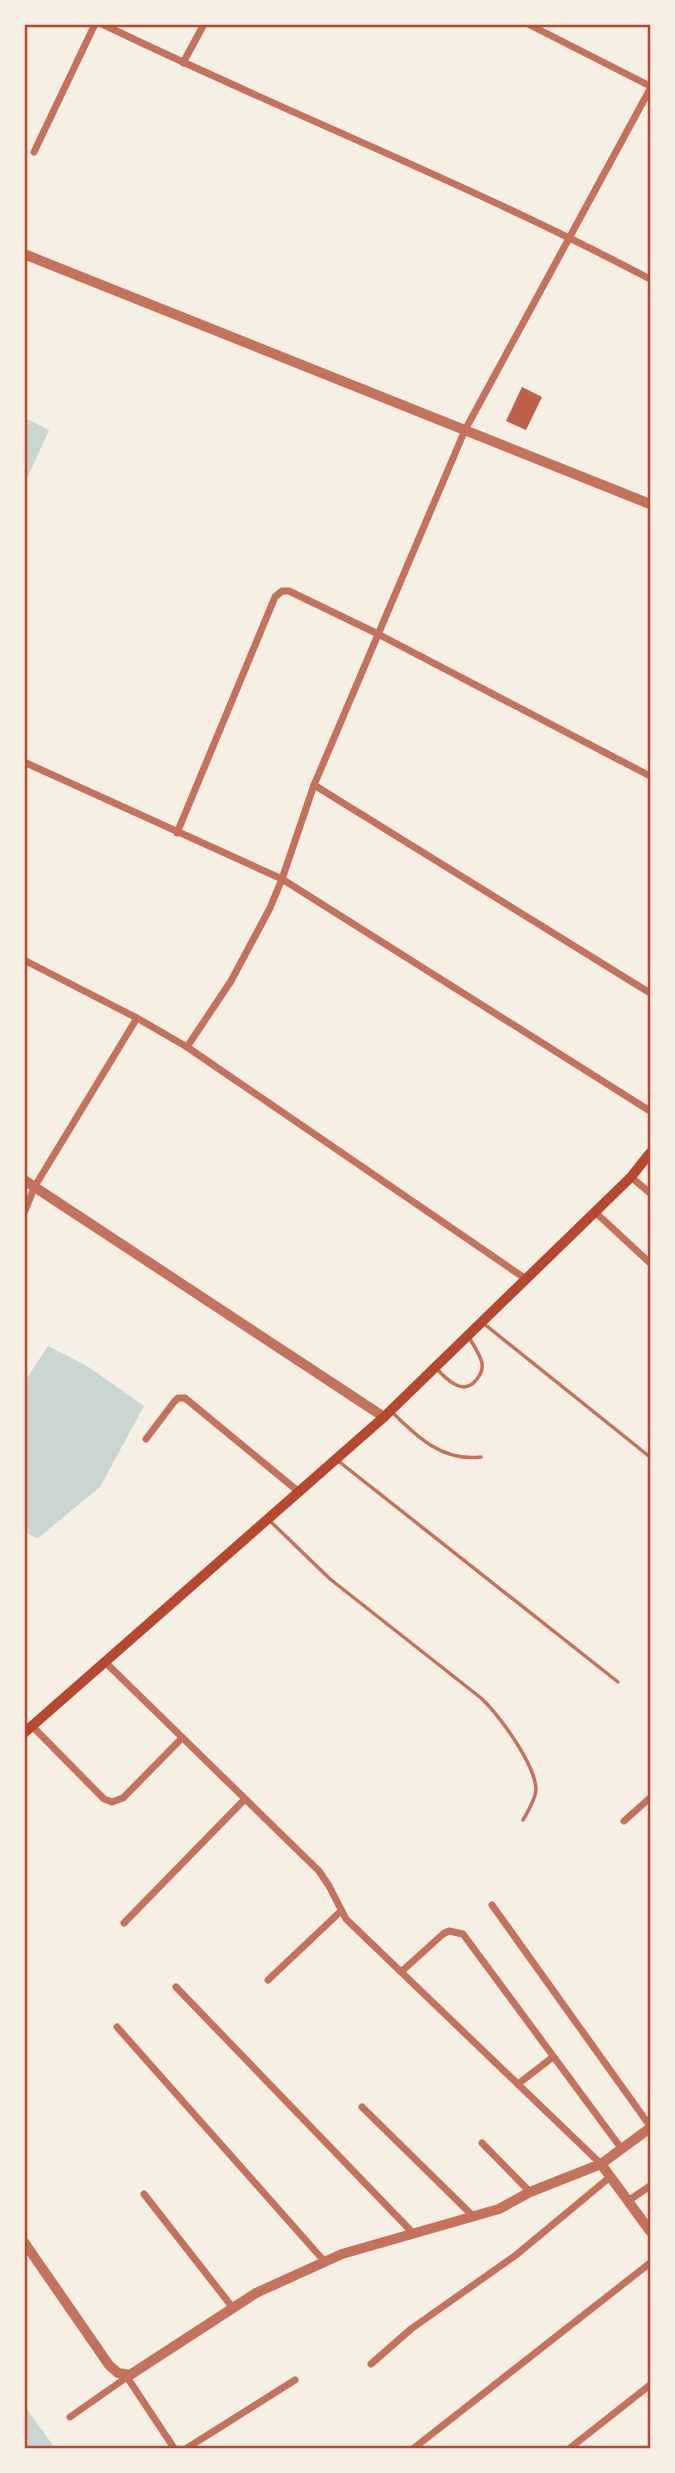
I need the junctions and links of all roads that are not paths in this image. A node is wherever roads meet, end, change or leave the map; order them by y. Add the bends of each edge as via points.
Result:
1 (95, 24) edge
2 (102, 24) edge
3 (204, 24) edge
4 (528, 24) edge
5 (183, 63) junction
6 (650, 87) edge
7 (34, 152) dead end
8 (570, 236) junction
9 (24, 254) edge
10 (650, 279) edge
11 (465, 430) junction
12 (650, 504) edge
13 (376, 633) junction
14 (24, 762) edge
15 (650, 776) edge
16 (314, 785) junction
17 (177, 833) junction
18 (282, 879) junction
19 (24, 960) edge
20 (650, 993) edge
21 (137, 1018) junction
22 (187, 1046) junction
23 (650, 1111) edge
24 (650, 1153) edge
25 (631, 1177) junction
26 (24, 1180) edge
27 (35, 1186) junction
28 (650, 1193) edge
29 (595, 1212) junction
30 (24, 1213) edge
31 (650, 1263) edge
32 (526, 1279) junction
33 (482, 1322) junction
34 (469, 1335) junction
35 (435, 1368) junction
36 (387, 1414) junction
37 (146, 1439) dead end
38 (481, 1457) dead end
39 (650, 1457) edge
40 (337, 1459) junction
41 (299, 1492) junction
42 (268, 1519) junction
43 (105, 1662) junction
44 (618, 1682) dead end
45 (27, 1731) edge
46 (182, 1738) junction
47 (650, 1797) edge
48 (245, 1799) junction
49 (523, 1820) dead end
50 (624, 1821) dead end
51 (492, 1905) dead end
52 (341, 1911) junction
53 (124, 1923) dead end
54 (401, 1972) junction
55 (268, 1980) dead end
56 (176, 1987) dead end
57 (117, 2027) dead end
58 (553, 2057) junction
59 (518, 2084) junction
60 (362, 2107) dead end
61 (650, 2127) edge
62 (482, 2143) dead end
63 (621, 2148) junction
64 (601, 2164) junction
65 (610, 2177) junction
66 (650, 2186) edge
67 (530, 2192) junction
68 (144, 2194) dead end
69 (628, 2201) junction
70 (474, 2217) junction
71 (650, 2231) edge
72 (413, 2233) junction
73 (24, 2242) edge
74 (325, 2262) junction
75 (650, 2263) edge
76 (233, 2308) junction
77 (371, 2364) dead end
78 (127, 2376) junction
79 (295, 2380) dead end
80 (650, 2385) edge
81 (70, 2417) dead end
82 (174, 2448) edge
83 (187, 2448) edge
84 (414, 2448) edge
85 (570, 2448) edge

1 - 7 street
2 - 5 street
3 - 5 street
4 - 6 street
5 - 8 street
6 - 8 street
8 - 10 street
8 - 11 street
9 - 11 street
11 - 12 street
11 - 13 street
13 - 15 street
13 - 16 street
13 - 17 street via 289,591 275,597
14 - 17 street
16 - 18 street
16 - 20 street
17 - 18 street
18 - 22 street via 231,981
18 - 23 street
19 - 21 street
21 - 22 street
21 - 27 street
22 - 32 street
24 - 25 main road
25 - 28 street
25 - 29 main road
26 - 27 street
27 - 30 street
27 - 36 street
29 - 31 street
29 - 32 main road
32 - 33 main road
33 - 34 main road
33 - 39 lane
34 - 35 main road
34 - 35 lane via 482,1364 474,1383 456,1386
35 - 36 main road
36 - 38 lane via 429,1445 467,1459
36 - 40 main road
37 - 41 street via 174,1402 185,1398
40 - 41 main road
40 - 44 lane
41 - 42 main road
42 - 43 main road
42 - 49 lane via 330,1580 481,1698 502,1721 536,1788
43 - 45 main road
43 - 46 street
45 - 46 street via 112,1802 123,1798
46 - 48 street
47 - 50 street
48 - 52 street via 325,1878
48 - 53 street
51 - 61 street
52 - 54 street
52 - 55 street
54 - 58 street via 443,1934 463,1934
54 - 59 street
56 - 72 street
57 - 74 street
58 - 59 street
58 - 63 street
59 - 64 street
60 - 70 street
61 - 63 street
62 - 67 street
63 - 64 street
64 - 65 street
64 - 67 street
65 - 69 street
65 - 77 street via 516,2255 411,2329
66 - 69 street
67 - 70 street
68 - 76 street
69 - 71 street
70 - 72 street
72 - 74 street
73 - 78 street via 109,2365
74 - 76 street
75 - 84 street
76 - 78 street
78 - 81 street
78 - 82 street
79 - 83 street
80 - 85 street

